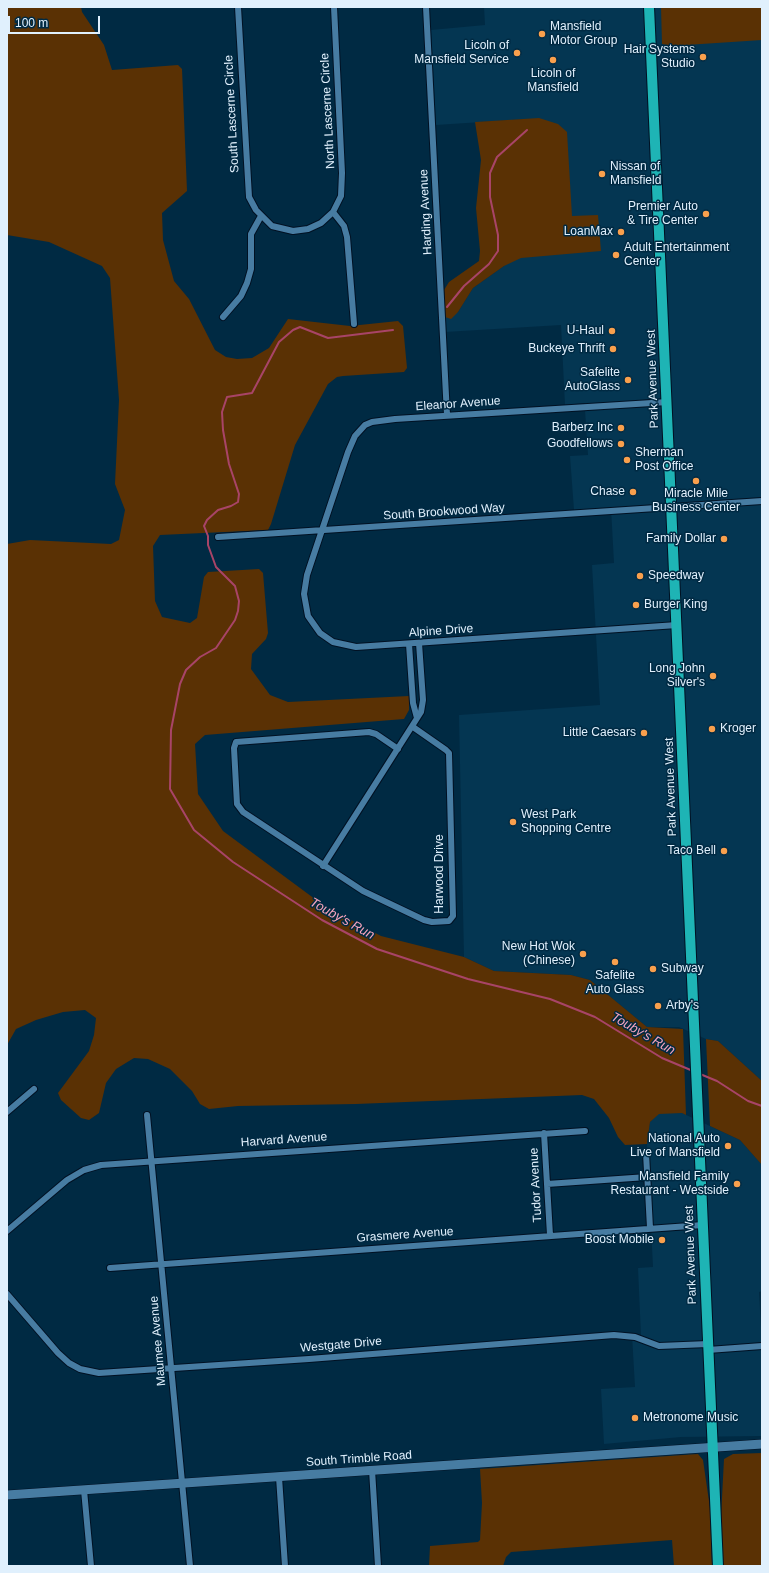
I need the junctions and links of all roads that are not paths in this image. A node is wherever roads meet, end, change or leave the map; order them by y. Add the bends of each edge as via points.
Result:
1 (238, 7) edge
2 (334, 7) edge
3 (426, 7) edge
4 (649, 7) edge
5 (333, 212) junction
6 (260, 216) junction
7 (301, 230) joint
8 (223, 317) dead end
9 (354, 324) dead end
10 (668, 402) junction
11 (447, 415) junction
12 (762, 501) edge
13 (672, 508) junction
14 (322, 531) junction
15 (218, 537) dead end
16 (677, 625) junction
17 (419, 643) junction
18 (409, 644) junction
19 (417, 718) junction
20 (413, 727) junction
21 (398, 749) junction
22 (323, 866) junction
23 (34, 1089) dead end
24 (7, 1112) edge
25 (147, 1115) dead end
26 (586, 1131) dead end
27 (544, 1133) junction
28 (646, 1153) dead end
29 (151, 1161) junction
30 (647, 1177) junction
31 (548, 1184) junction
32 (703, 1225) junction
33 (650, 1228) junction
34 (7, 1231) edge
35 (550, 1235) junction
36 (162, 1263) junction
37 (110, 1268) dead end
38 (7, 1294) edge
39 (762, 1346) edge
40 (708, 1347) junction
41 (172, 1368) junction
42 (762, 1444) edge
43 (712, 1447) junction
44 (372, 1470) junction
45 (279, 1477) junction
46 (182, 1483) junction
47 (84, 1490) junction
48 (7, 1495) edge
49 (91, 1566) edge
50 (190, 1566) edge
51 (286, 1566) edge
52 (378, 1566) edge
53 (718, 1566) edge

1 - 6 street, South Lascerne Circle via 247,187 252,204
2 - 5 street, North Lascerne Circle via 342,173 341,196
3 - 11 street, Harding Avenue
4 - 10 main road, Park Avenue West
5 - 7 street, North Lascerne Circle via 321,223
5 - 9 street via 344,226 347,237
6 - 7 street, South Lascerne Circle via 277,228
6 - 8 street via 251,234 251,269 248,283 241,296
10 - 11 street, Eleanor Avenue
10 - 13 main road, Park Avenue West
11 - 14 street, Eleanor Avenue via 372,422 360,430 348,452
12 - 13 street, South Brookwood Way
13 - 14 street, South Brookwood Way
13 - 16 main road, Park Avenue West
14 - 15 street, South Brookwood Way
14 - 18 street, Alpine Drive via 305,585 306,609 315,628 326,638 349,646
16 - 17 street, Alpine Drive
16 - 32 main road, Park Avenue West
17 - 18 street, Alpine Drive
17 - 19 street via 423,700 422,712
18 - 19 street via 413,703
19 - 20 street
20 - 21 street
20 - 22 street, Harwood Drive via 449,753 452,920 424,920 372,896
21 - 22 street
21 - 22 street, Harwood Drive via 376,734 368,732 240,741 235,744 239,808
23 - 24 street
25 - 29 street, Maumee Avenue
26 - 27 street, Harvard Avenue
27 - 29 street, Harvard Avenue
27 - 31 street, Tudor Avenue
28 - 30 street
29 - 34 street, Harvard Avenue via 101,1165 76,1174
29 - 36 street, Maumee Avenue
30 - 31 street
30 - 33 street
31 - 35 street, Tudor Avenue
32 - 33 street, Grasmere Avenue
32 - 40 main road, Park Avenue West
33 - 35 street, Grasmere Avenue
35 - 36 street, Grasmere Avenue
36 - 37 street, Grasmere Avenue
36 - 41 street, Maumee Avenue
38 - 41 street, Westgate Drive via 58,1353 80,1369 99,1373
39 - 40 street, Westgate Drive
40 - 41 street, Westgate Drive via 659,1346 635,1337 614,1335
40 - 43 main road, Park Avenue West
41 - 46 street, Maumee Avenue
42 - 43 main road, South Trimble Road
43 - 44 main road, South Trimble Road
43 - 53 main road, Park Avenue West
44 - 45 main road, South Trimble Road
44 - 52 street
45 - 46 main road, South Trimble Road
45 - 51 street
46 - 47 main road, South Trimble Road
46 - 50 street, Maumee Avenue
47 - 48 main road, South Trimble Road
47 - 49 street

